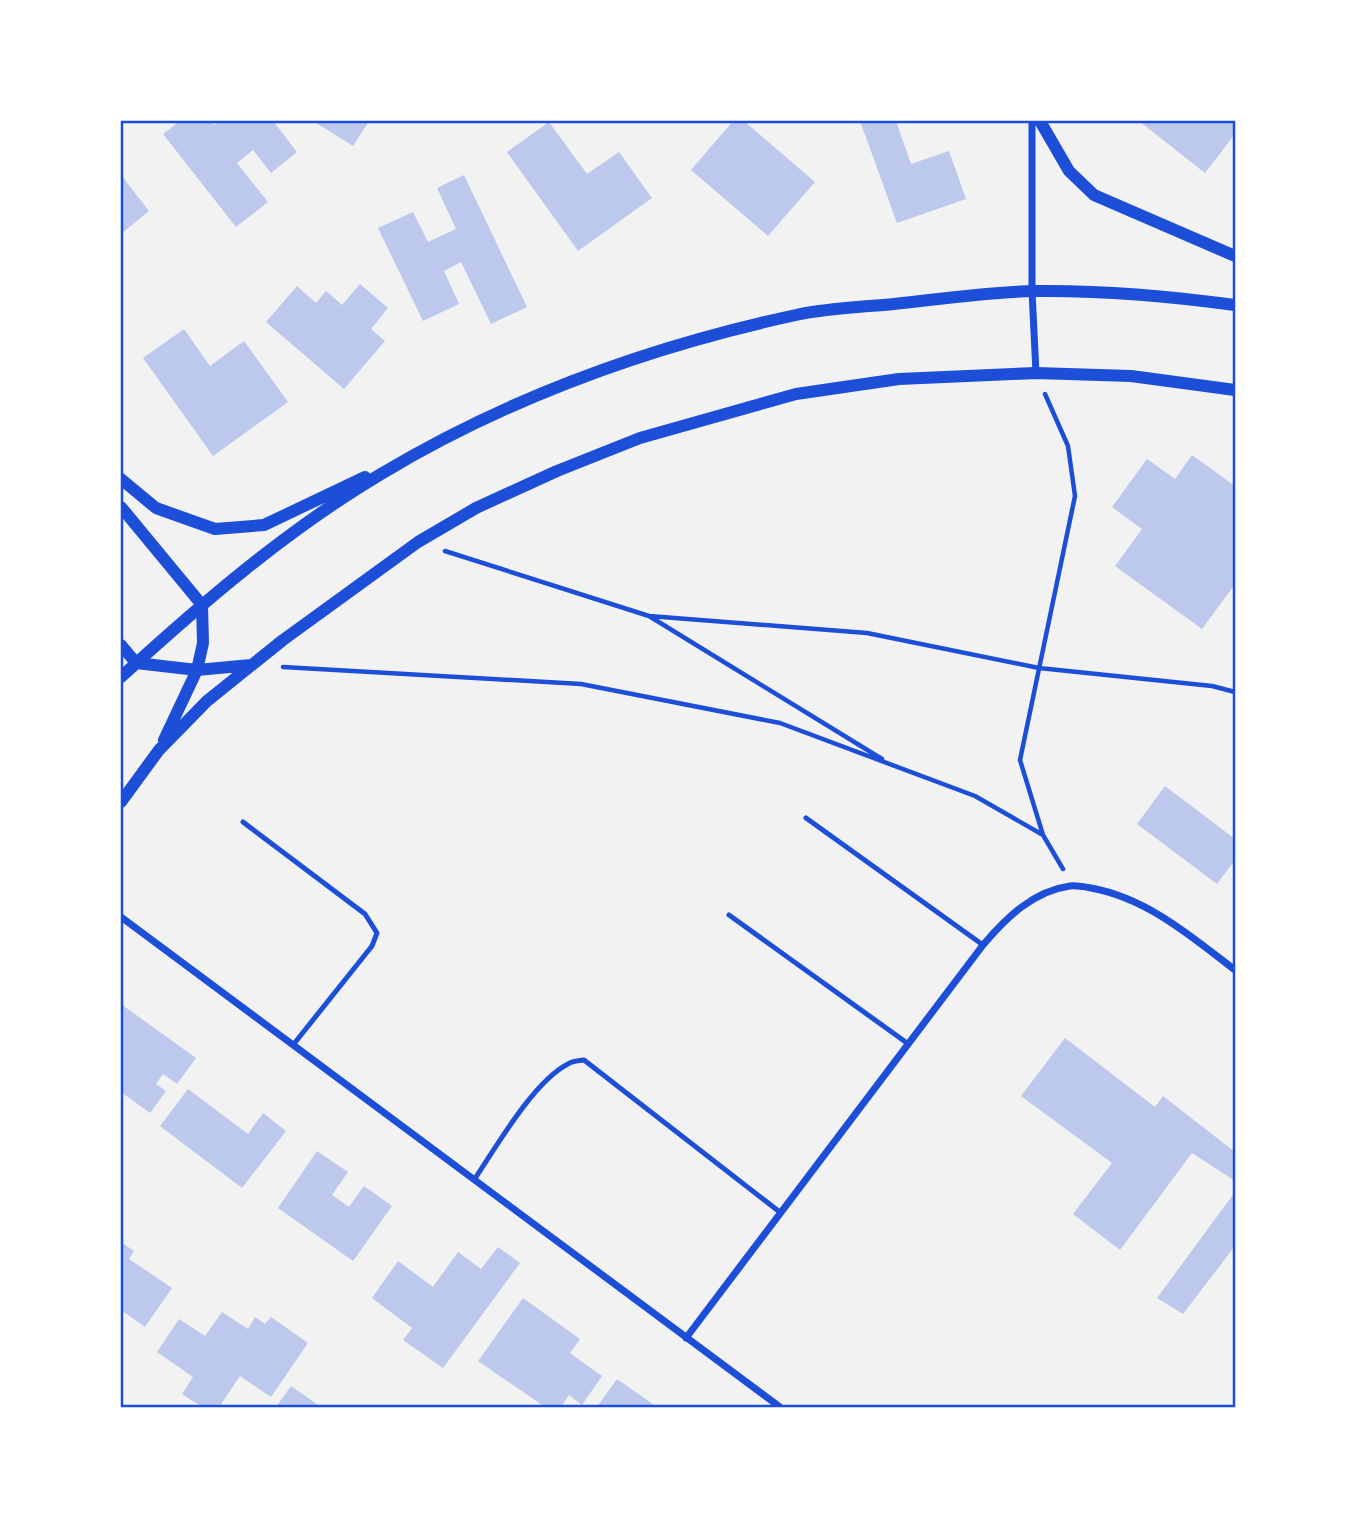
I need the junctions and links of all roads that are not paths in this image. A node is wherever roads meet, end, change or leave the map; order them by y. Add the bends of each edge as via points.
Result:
1 (1032, 121) edge
2 (1040, 121) edge
3 (1235, 256) edge
4 (1032, 291) junction
5 (1235, 305) edge
6 (1035, 373) junction
7 (1235, 390) edge
8 (424, 449) junction
9 (121, 479) edge
10 (121, 507) edge
11 (202, 605) junction
12 (121, 645) edge
13 (136, 663) junction
14 (251, 665) junction
15 (197, 670) junction
16 (121, 677) edge
17 (159, 750) junction
18 (121, 802) edge
19 (806, 818) dead end
20 (243, 822) dead end
21 (729, 915) dead end
22 (121, 917) edge
23 (983, 945) junction
24 (1235, 970) edge
25 (907, 1043) junction
26 (293, 1045) junction
27 (474, 1180) junction
28 (781, 1213) junction
29 (686, 1338) junction
30 (780, 1407) edge

1 - 4 street
2 - 3 street via 1069,171 1094,195
4 - 5 street
4 - 6 street
4 - 8 street via 800,314 704,337 599,371
6 - 7 street via 1131,376
6 - 14 street via 898,379 796,394 640,438 476,508 418,542
8 - 9 street via 264,525 215,528 156,508
8 - 11 street via 318,516
10 - 11 street
11 - 13 street
11 - 15 street via 203,643
12 - 13 street
13 - 15 street
13 - 16 street
14 - 15 street
14 - 17 street
15 - 17 street
17 - 18 street
19 - 23 lane
20 - 26 lane via 365,914 377,933 372,946
21 - 25 lane
22 - 26 street
23 - 24 street via 1023,905 1072,885 1131,901 1170,921
23 - 25 street
25 - 28 street
26 - 27 street
27 - 28 lane via 532,1096 569,1062 584,1060
27 - 29 street
28 - 29 street
29 - 30 street

